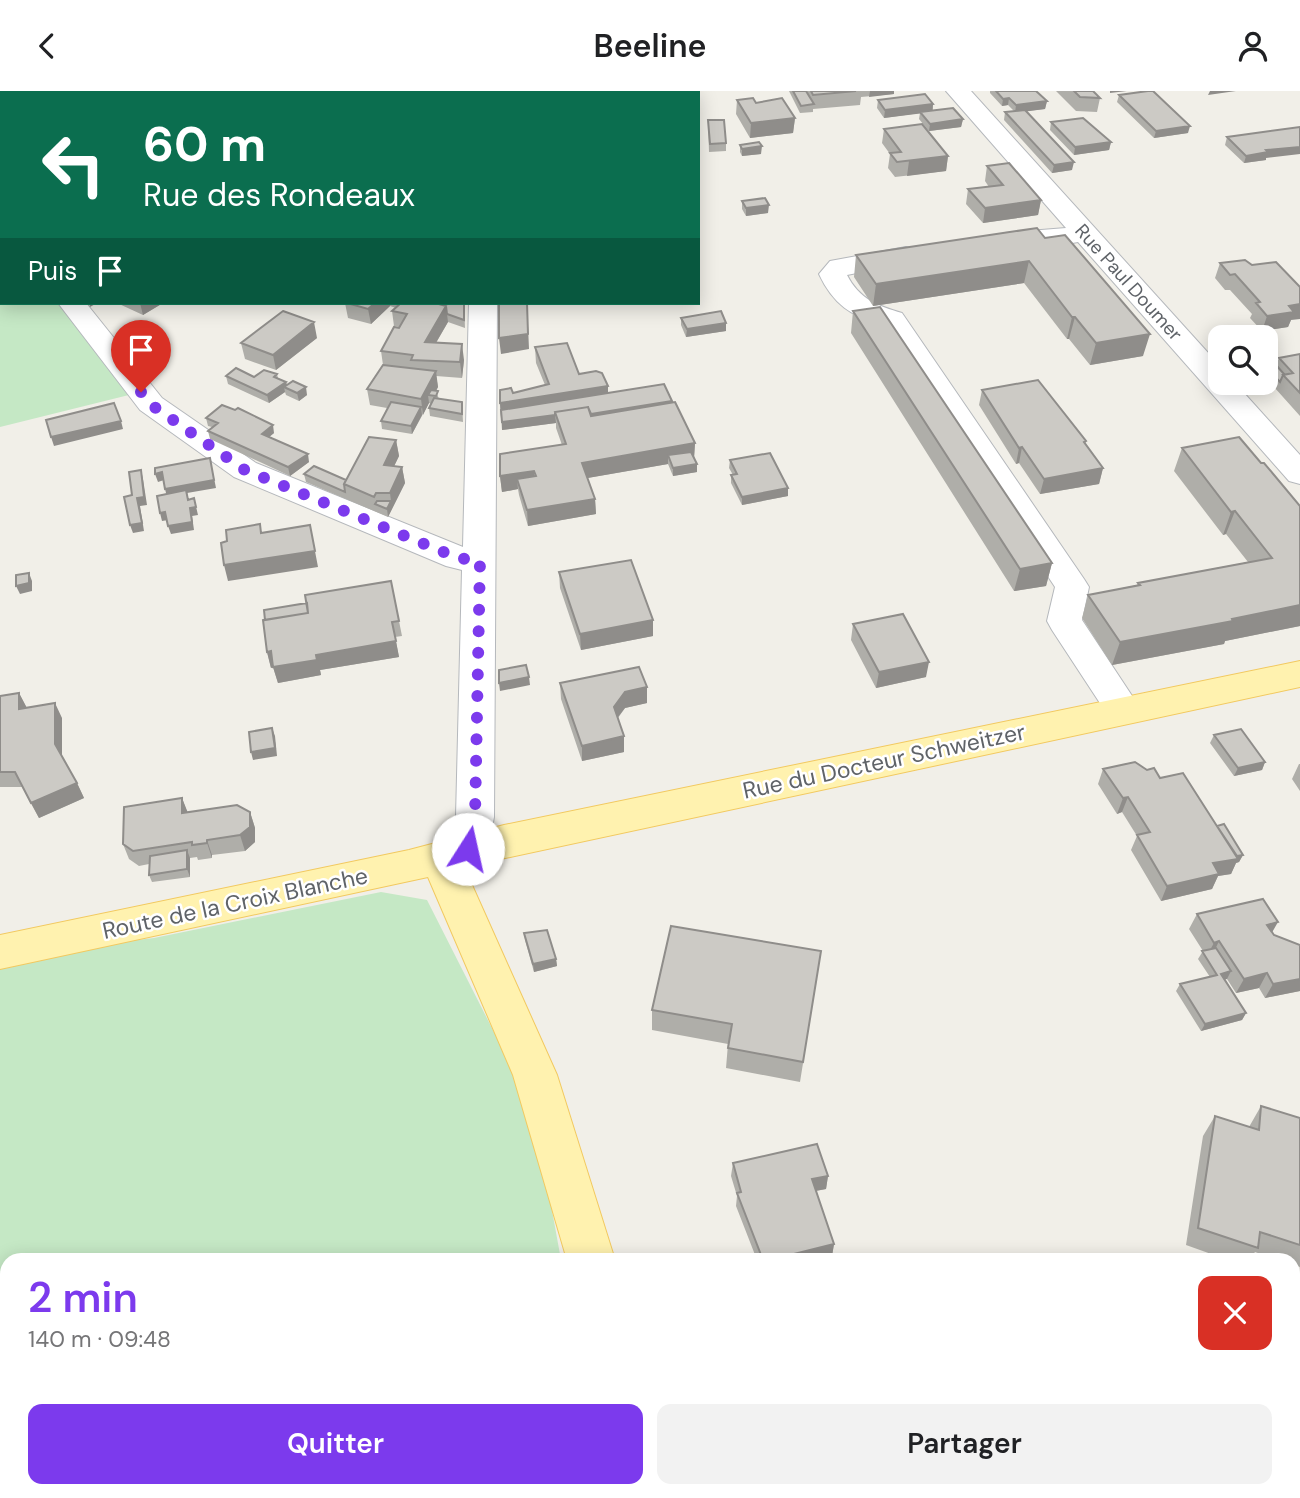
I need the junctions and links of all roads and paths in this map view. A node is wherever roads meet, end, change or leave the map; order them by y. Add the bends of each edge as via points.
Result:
1 (958, 91) edge
2 (1085, 233) junction
3 (980, 244) edge
4 (940, 250) edge
5 (74, 305) edge
6 (483, 305) edge
7 (1300, 474) edge
8 (480, 561) junction
9 (1300, 674) edge
10 (1124, 711) junction
11 (454, 853) junction
12 (0, 952) edge
13 (589, 1253) edge

1 - 2 street, Rue Paul Doumer
2 - 3 street
2 - 7 street, Rue Paul Doumer
4 - 10 street via 860,262 840,267 833,274 848,301 892,319 1072,587 1064,621
5 - 8 street via 150,404 245,470 458,558
6 - 8 street
8 - 11 street via 475,817
9 - 10 main road, Rue du Docteur Schweitzer
10 - 11 main road, Rue du Docteur Schweitzer
11 - 12 main road, Route de la Croix Blanche
11 - 13 main road via 535,1075

